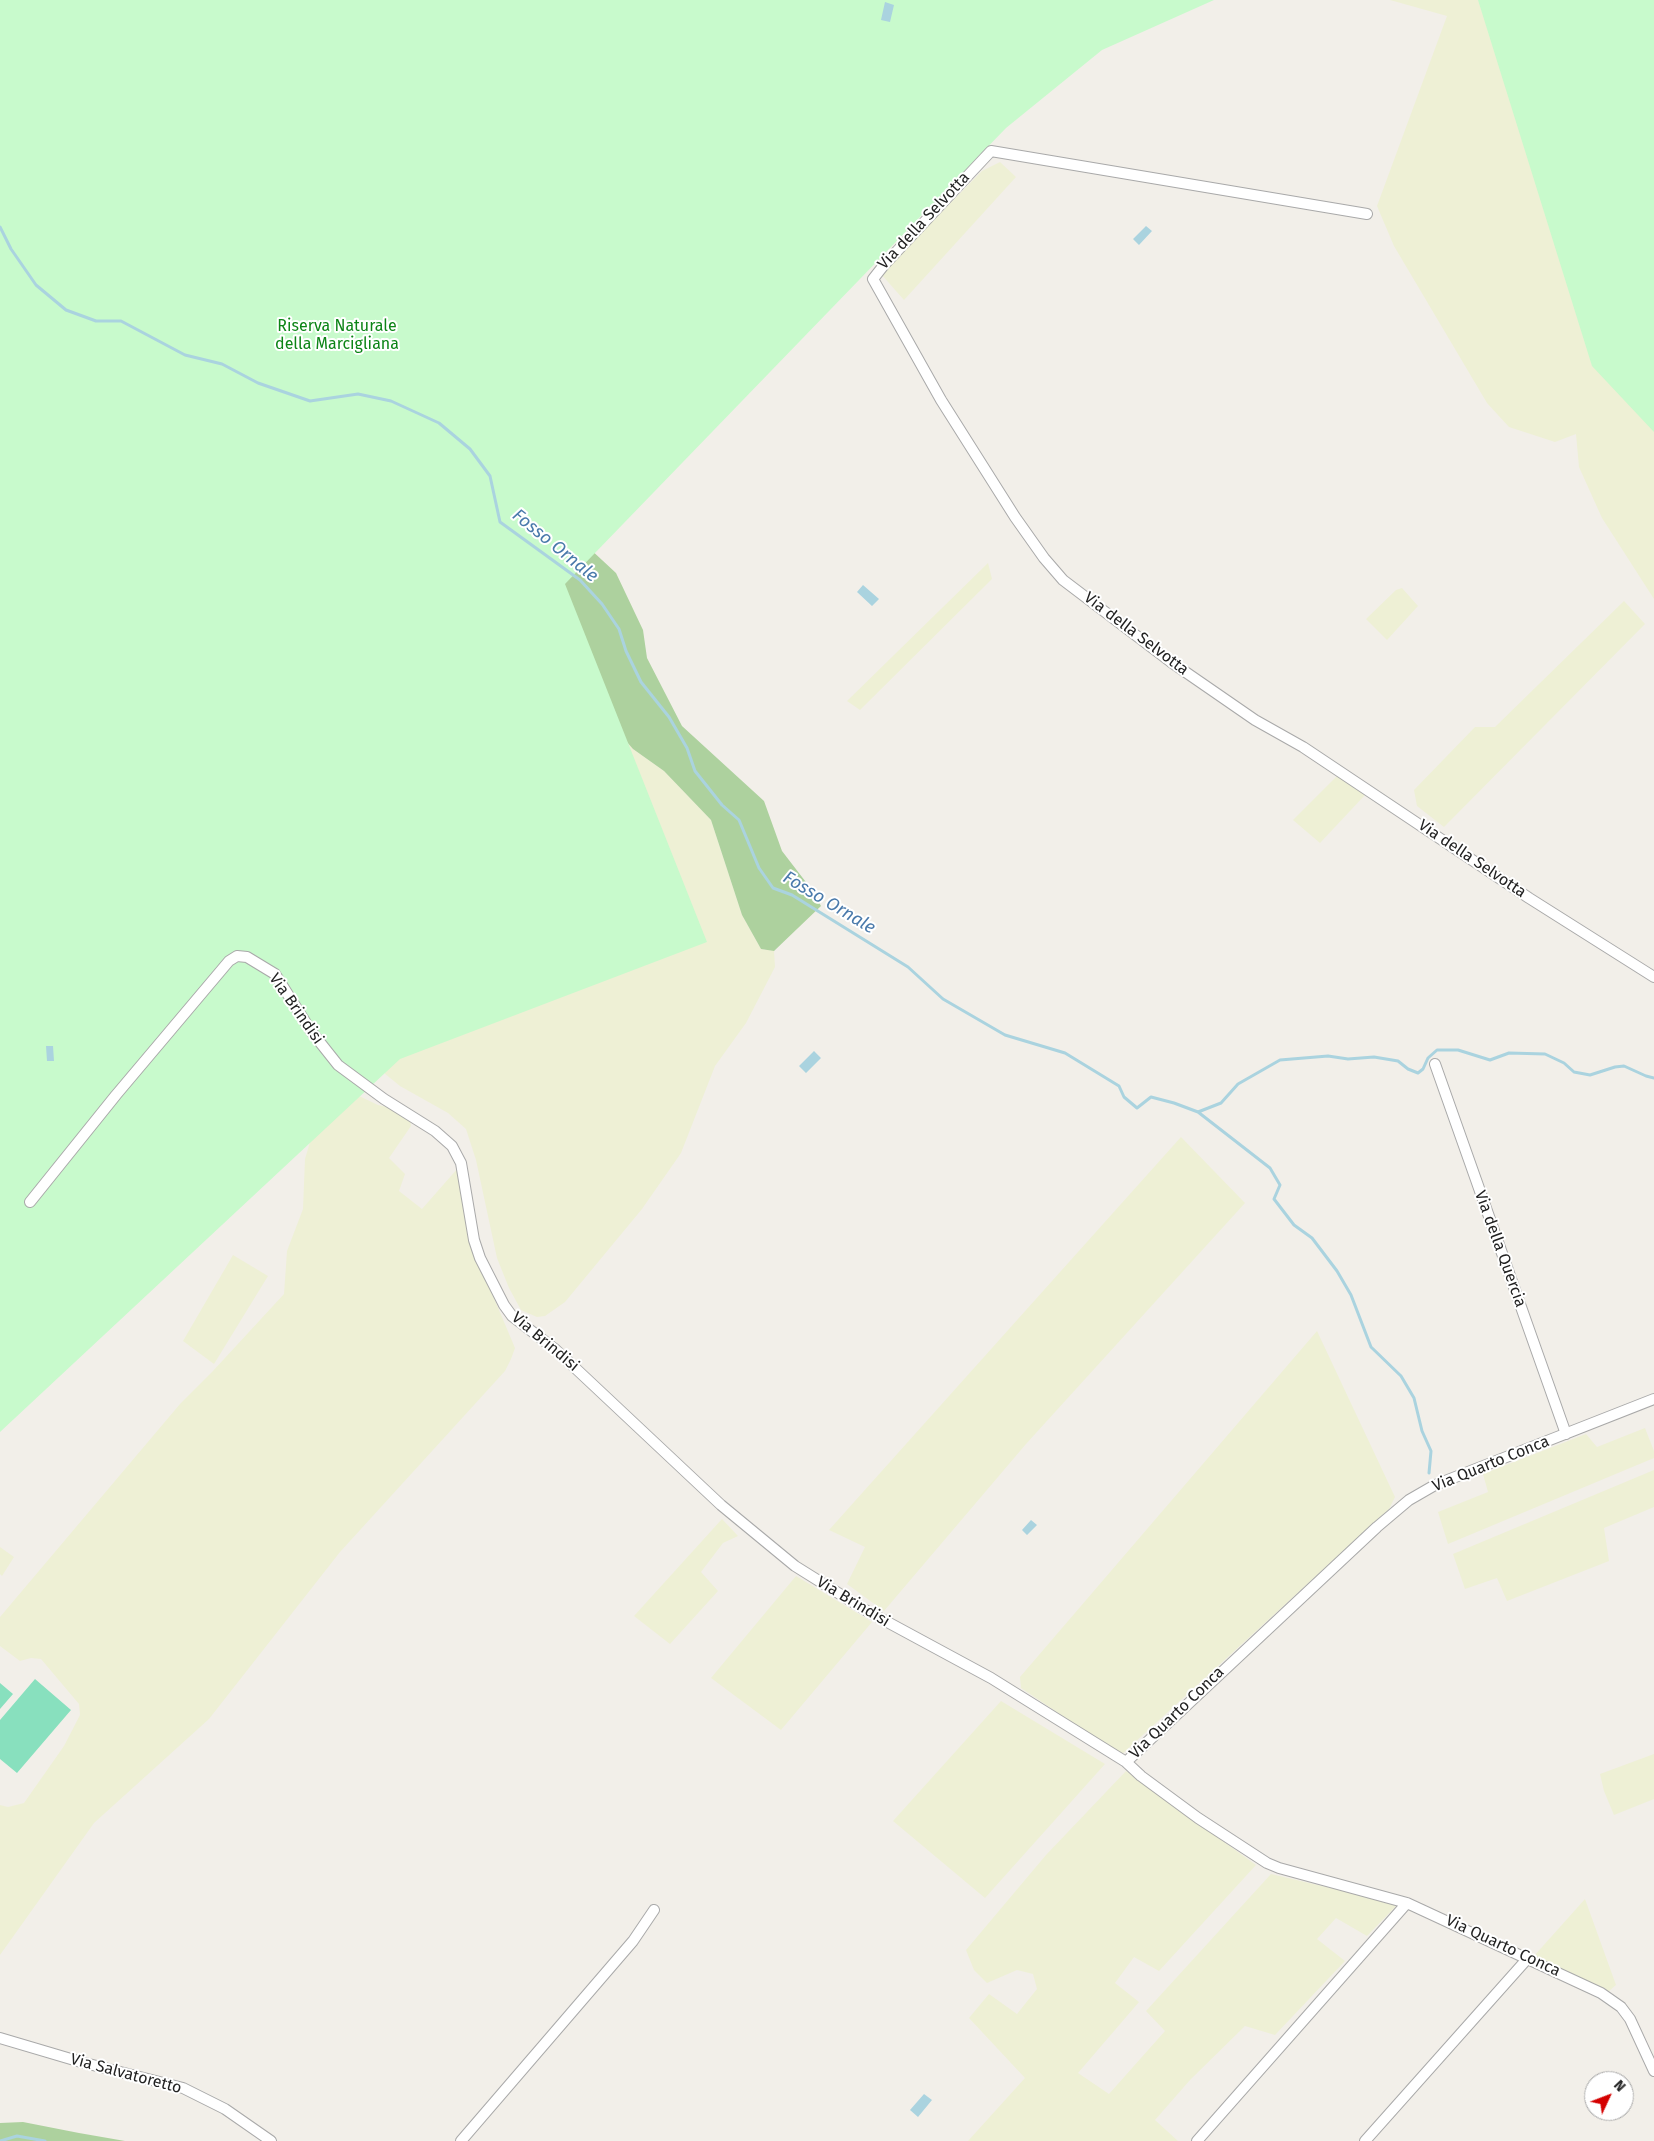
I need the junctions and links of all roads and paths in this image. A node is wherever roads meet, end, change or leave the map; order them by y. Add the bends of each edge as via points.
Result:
1 (1366, 214) dead end
2 (1654, 977) edge
3 (1435, 1064) dead end
4 (30, 1202) dead end
5 (1654, 1399) edge
6 (1566, 1434) junction
7 (1126, 1762) junction
8 (1407, 1902) junction
9 (654, 1910) dead end
10 (1528, 1958) junction
11 (0, 2038) edge
12 (1654, 2071) edge
13 (271, 2141) edge
14 (460, 2141) edge
15 (1197, 2141) edge
16 (1365, 2141) edge

1 - 2 street, Via della Selvotta via 991,151 873,279 941,400 1015,517 1064,580 1213,692 1303,747
3 - 6 street, Via della Quercia
4 - 7 street, Via Brindisi via 229,961 237,956 247,957 274,974 311,1031 338,1065 452,1146 461,1163 480,1258 512,1316 552,1346 726,1509 795,1566 867,1611 988,1676
5 - 6 street, Via Quarto Conca
6 - 7 street, Via Quarto Conca via 1435,1485 1404,1504
7 - 8 street, Via Quarto Conca via 1198,1818 1278,1868
8 - 10 street, Via Quarto Conca
8 - 15 street
9 - 14 street via 633,1941
10 - 12 street, Via Quarto Conca via 1588,1986 1617,2004 1635,2028
10 - 16 street
11 - 13 street, Via Salvatoretto via 184,2088 231,2112

